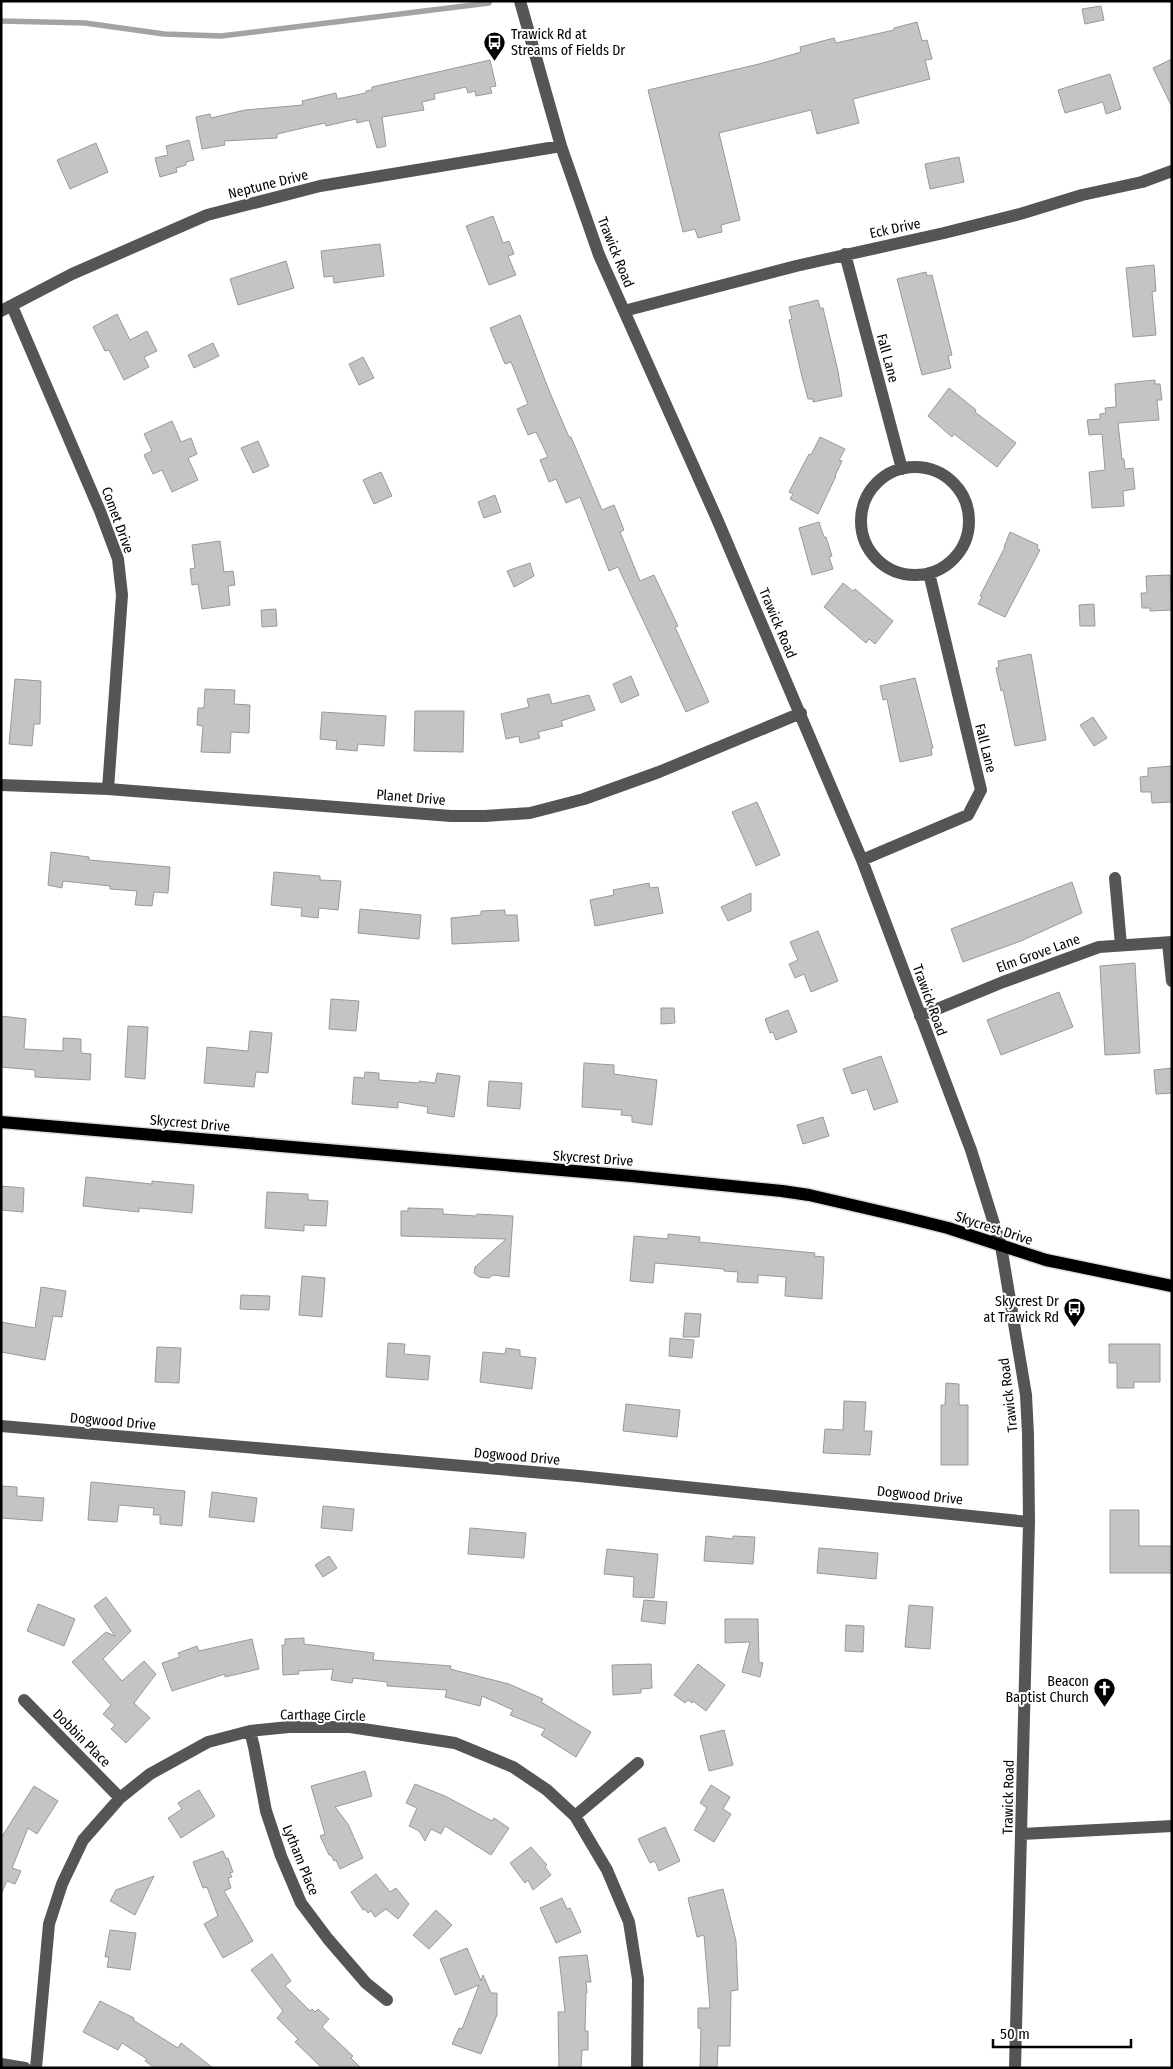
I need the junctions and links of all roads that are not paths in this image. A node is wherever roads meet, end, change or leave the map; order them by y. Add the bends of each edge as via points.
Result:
1 (520, 1) edge
2 (560, 146) junction
3 (1172, 171) edge
4 (845, 254) junction
5 (7, 308) edge
6 (624, 311) junction
7 (902, 469) junction
8 (929, 573) junction
9 (800, 713) junction
10 (1, 785) edge
11 (108, 788) junction
12 (862, 860) junction
13 (1115, 878) dead end
14 (1170, 943) edge
15 (1121, 946) junction
16 (1172, 981) edge
17 (920, 1016) junction
18 (1, 1122) edge
19 (1000, 1246) junction
20 (1172, 1286) edge
21 (1, 1426) edge
22 (1029, 1522) junction
23 (24, 1700) dead end
24 (250, 1732) junction
25 (638, 1763) dead end
26 (120, 1798) junction
27 (575, 1816) junction
28 (1172, 1826) edge
29 (1022, 1834) junction
30 (387, 2000) dead end
31 (1, 2064) edge
32 (25, 2068) edge
33 (36, 2068) edge
34 (637, 2068) edge
35 (1015, 2068) edge

1 - 2 street, Trawick Road
2 - 5 street, Neptune Drive via 320,186 207,215 72,274
2 - 6 street, Trawick Road
3 - 4 street, Eck Drive via 1142,182 944,233
4 - 6 street, Eck Drive
4 - 7 street, Fall Lane
5 - 11 street, Comet Drive via 100,511 118,559 122,595
6 - 9 street, Trawick Road
7 - 8 street via 922,467 936,471 949,479 966,503 968,532 963,546 942,568
7 - 8 street via 880,480 867,496 861,516 863,536 872,554 888,568 908,574
8 - 12 street, Fall Lane via 981,790 968,815
9 - 11 street, Planet Drive via 659,772 584,799 530,813 451,816
9 - 12 street, Trawick Road
10 - 11 street, Planet Drive
12 - 17 street, Trawick Road
13 - 15 street
14 - 15 street, Elm Grove Lane
14 - 16 street
15 - 17 street, Elm Grove Lane via 1099,947
17 - 19 street, Trawick Road via 971,1150
18 - 19 main road, Skycrest Drive via 782,1191 948,1228
19 - 20 main road, Skycrest Drive via 1046,1260
19 - 22 street, Trawick Road via 1026,1394
21 - 22 street, Dogwood Drive via 579,1476
22 - 29 street, Trawick Road
23 - 26 street, Dobbin Place
24 - 26 street, Carthage Circle via 208,1742 150,1774
24 - 27 street, Carthage Circle via 289,1727 350,1727 455,1743 513,1766 547,1790
24 - 30 street, Lytham Place via 266,1811 301,1903 366,1982
25 - 27 street
26 - 33 street, Carthage Circle via 83,1840 62,1884 49,1924
27 - 34 street, Carthage Circle via 607,1870 628,1922 638,1979
28 - 29 street
29 - 35 street, Trawick Road
31 - 32 street

